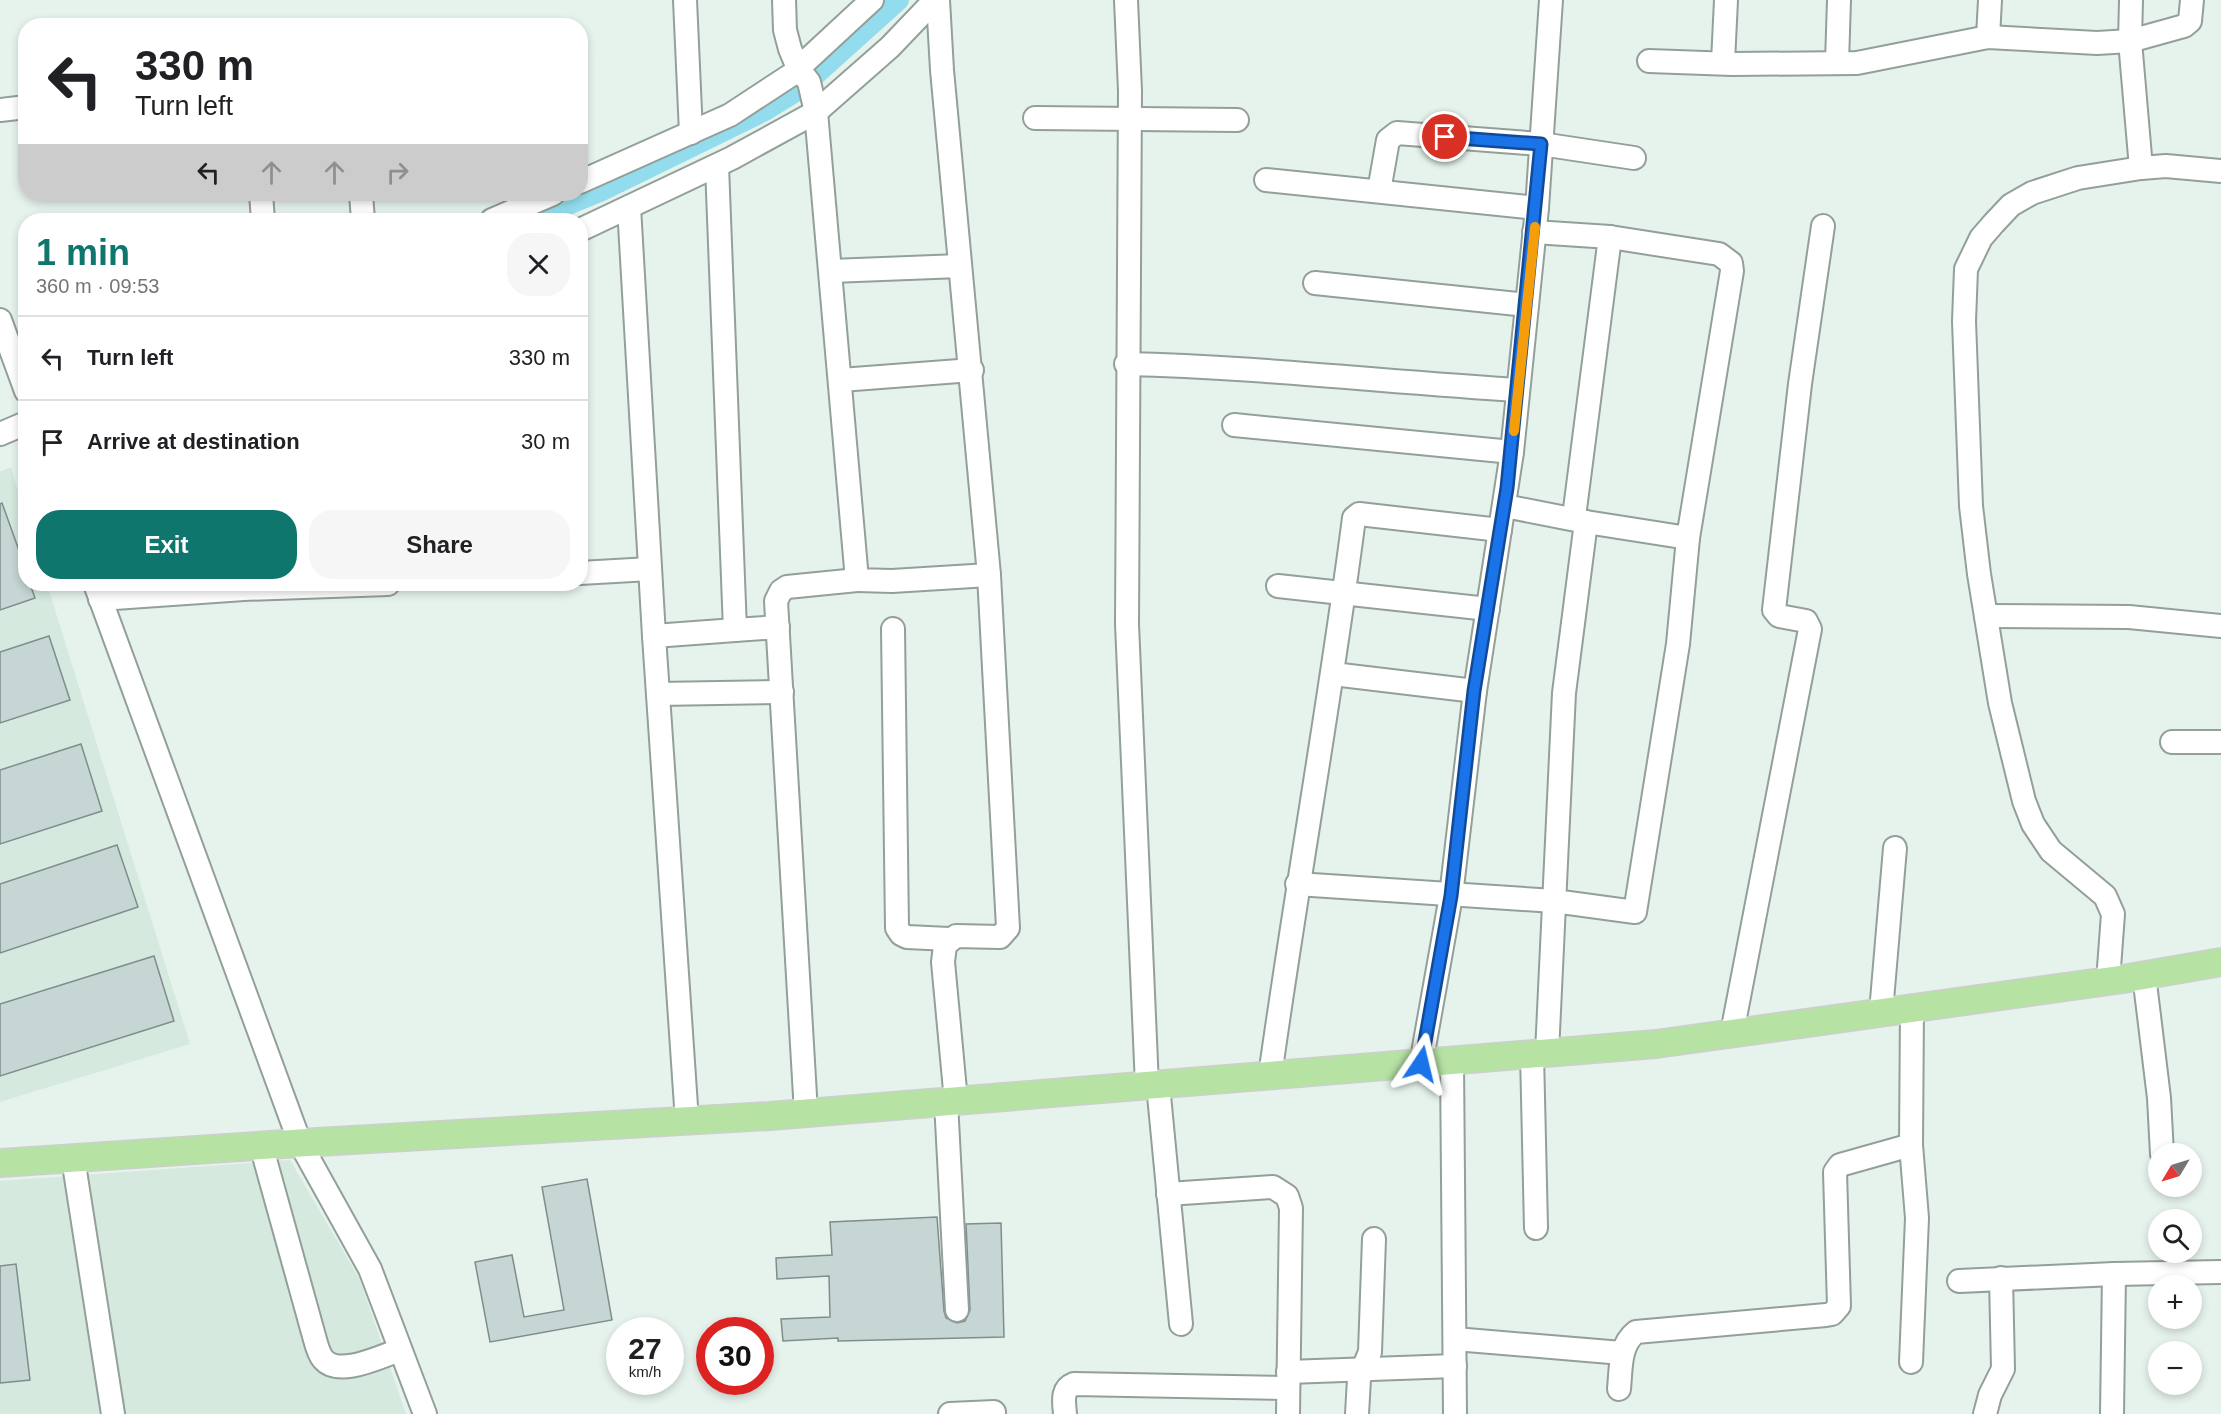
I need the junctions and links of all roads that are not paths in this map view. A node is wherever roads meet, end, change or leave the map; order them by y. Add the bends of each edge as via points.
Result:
1 (685, 0) edge
2 (784, 0) edge
3 (872, 0) edge
4 (937, 0) edge
5 (1126, 0) edge
6 (1551, 0) edge
7 (1839, 0) edge
8 (1990, 0) edge
9 (2131, 0) edge
10 (2192, 0) edge
11 (1719, 1) edge
12 (1988, 37) junction
13 (2130, 41) junction
14 (1648, 61) dead end
15 (1723, 62) junction
16 (1837, 63) junction
17 (798, 68) junction
18 (18, 108) edge
19 (0, 110) edge
20 (816, 112) junction
21 (1035, 118) dead end
22 (1130, 119) junction
23 (1237, 120) dead end
24 (691, 133) junction
25 (1541, 144) junction
26 (1634, 158) dead end
27 (717, 166) junction
28 (2141, 168) junction
29 (2221, 171) edge
30 (588, 178) edge
31 (1266, 180) dead end
32 (1379, 191) junction
33 (537, 201) edge
34 (629, 207) junction
35 (1537, 208) junction
36 (508, 213) edge
37 (588, 226) edge
38 (1823, 226) dead end
39 (1534, 232) junction
40 (1610, 237) junction
41 (960, 266) junction
42 (831, 271) junction
43 (1314, 283) dead end
44 (1527, 305) junction
45 (0, 320) edge
46 (1126, 364) junction
47 (18, 369) edge
48 (972, 370) junction
49 (841, 380) junction
50 (1518, 390) junction
51 (1234, 425) dead end
52 (18, 426) edge
53 (0, 434) edge
54 (1512, 452) junction
55 (1505, 506) junction
56 (1580, 520) junction
57 (1500, 530) junction
58 (1688, 538) junction
59 (650, 569) junction
60 (588, 573) edge
61 (989, 575) junction
62 (857, 580) junction
63 (1278, 586) dead end
64 (98, 591) edge
65 (1344, 591) junction
66 (1488, 609) junction
67 (1986, 616) junction
68 (2221, 626) edge
69 (778, 627) junction
70 (893, 629) dead end
71 (735, 630) junction
72 (654, 636) junction
73 (1333, 674) junction
74 (1474, 691) junction
75 (782, 692) junction
76 (658, 694) junction
77 (2172, 742) dead end
78 (2221, 742) edge
79 (1895, 848) dead end
80 (1297, 884) junction
81 (1451, 896) junction
82 (1554, 901) junction
83 (949, 939) junction
84 (2221, 962) edge
85 (2144, 975) junction
86 (2108, 981) junction
87 (1912, 1007) junction
88 (1881, 1012) junction
89 (1732, 1034) junction
90 (1539, 1054) junction
91 (1452, 1061) junction
92 (1421, 1064) junction
93 (1270, 1076) junction
94 (1152, 1085) junction
95 (951, 1102) junction
96 (806, 1113) junction
97 (687, 1121) junction
98 (300, 1143) junction
99 (2161, 1143) edge
100 (261, 1145) junction
101 (1911, 1145) junction
102 (73, 1158) junction
103 (0, 1163) edge
104 (1168, 1194) junction
105 (1536, 1228) dead end
106 (1374, 1239) dead end
107 (2221, 1272) edge
108 (2114, 1274) junction
109 (2001, 1278) junction
110 (1959, 1281) dead end
111 (957, 1310) dead end
112 (1181, 1324) dead end
113 (1455, 1339) junction
114 (400, 1350) junction
115 (1622, 1353) junction
116 (1911, 1362) dead end
117 (1455, 1366) junction
118 (1364, 1368) junction
119 (1288, 1380) junction
120 (1618, 1389) dead end
121 (994, 1412) dead end
122 (113, 1414) edge
123 (425, 1414) edge
124 (950, 1414) edge
125 (1065, 1414) edge
126 (1288, 1414) edge
127 (1357, 1414) edge
128 (1455, 1414) edge
129 (1985, 1414) edge
130 (2112, 1414) edge

1 - 24 street
2 - 17 street via 785,30
3 - 17 street
4 - 20 street
4 - 41 street
5 - 22 street
6 - 25 street
7 - 16 street
8 - 12 street
9 - 13 street
10 - 13 street via 2190,21 2184,26
11 - 15 street
12 - 13 street
12 - 16 street via 1911,54
13 - 28 street
14 - 15 street
15 - 16 street
17 - 20 street via 808,82
17 - 24 street via 730,115
18 - 19 street
20 - 27 street
20 - 42 street
21 - 22 street
22 - 23 street
22 - 46 street
24 - 30 street
25 - 26 street
25 - 32 street via 1393,134 1388,140
25 - 35 street
27 - 34 street
27 - 71 street
28 - 29 street
28 - 67 street via 2058,184 2011,205 1981,238 1966,269 1964,321 1971,506
31 - 32 street
32 - 35 street
33 - 36 street
34 - 37 street
34 - 59 street
35 - 39 street
38 - 89 street via 1774,610 1779,616 1806,621 1810,629
39 - 40 street
39 - 44 street
40 - 56 street
40 - 58 street via 1719,254 1731,263
41 - 42 street
41 - 48 street
42 - 49 street
43 - 44 street
44 - 50 street
45 - 47 street
46 - 50 street via 1227,367
46 - 94 street via 1127,624
48 - 49 street
48 - 61 street
49 - 62 street
50 - 54 street
51 - 54 street
52 - 53 street
54 - 55 street
55 - 56 street
55 - 57 street
56 - 58 street
56 - 82 street via 1564,693
57 - 65 street via 1356,515
57 - 66 street
58 - 82 street via 1678,644 1637,910 1632,914
59 - 60 street
59 - 72 street
61 - 62 street
61 - 83 street via 1008,928 1004,935 995,938
62 - 69 street via 787,587 776,601
63 - 65 street
64 - 98 street
65 - 66 street
65 - 73 street
66 - 74 street
67 - 68 street via 2129,617
67 - 86 street via 2000,703 2033,824 2051,851 2105,896 2110,905 2113,914
69 - 71 street
69 - 75 street
70 - 83 street via 897,928 907,937
71 - 72 street
72 - 76 street
73 - 74 street
73 - 80 street
74 - 81 street
75 - 76 street
75 - 96 street
76 - 97 street
77 - 78 street
79 - 88 street
80 - 81 street
80 - 93 street
81 - 82 street
81 - 92 street
82 - 90 street
83 - 95 street via 943,962
84 - 85 main road
85 - 86 main road
85 - 99 street
86 - 87 main road
87 - 88 main road
87 - 101 street
88 - 89 main road
89 - 90 main road
90 - 91 main road
90 - 105 street
91 - 92 main road
91 - 113 street
92 - 93 main road
93 - 94 main road
94 - 95 main road
94 - 104 street
95 - 96 main road
95 - 111 street
96 - 97 main road
97 - 98 main road
98 - 100 main road
98 - 114 street via 370,1269
100 - 102 main road
100 - 114 street via 323,1359 346,1367
101 - 115 street via 1836,1168 1839,1306 1832,1314 1643,1329 1631,1336
101 - 116 street via 1917,1218
102 - 103 main road
102 - 122 street
104 - 112 street
104 - 119 street via 1273,1186 1287,1196 1291,1208
106 - 118 street via 1370,1352
107 - 108 street
108 - 109 street
108 - 130 street
109 - 110 street
109 - 129 street via 2003,1369
113 - 115 street
113 - 117 street
114 - 123 street
115 - 120 street
117 - 118 street
117 - 128 street
118 - 119 street
118 - 127 street via 1359,1379
119 - 125 street via 1074,1384 1064,1393
119 - 126 street
121 - 124 street

